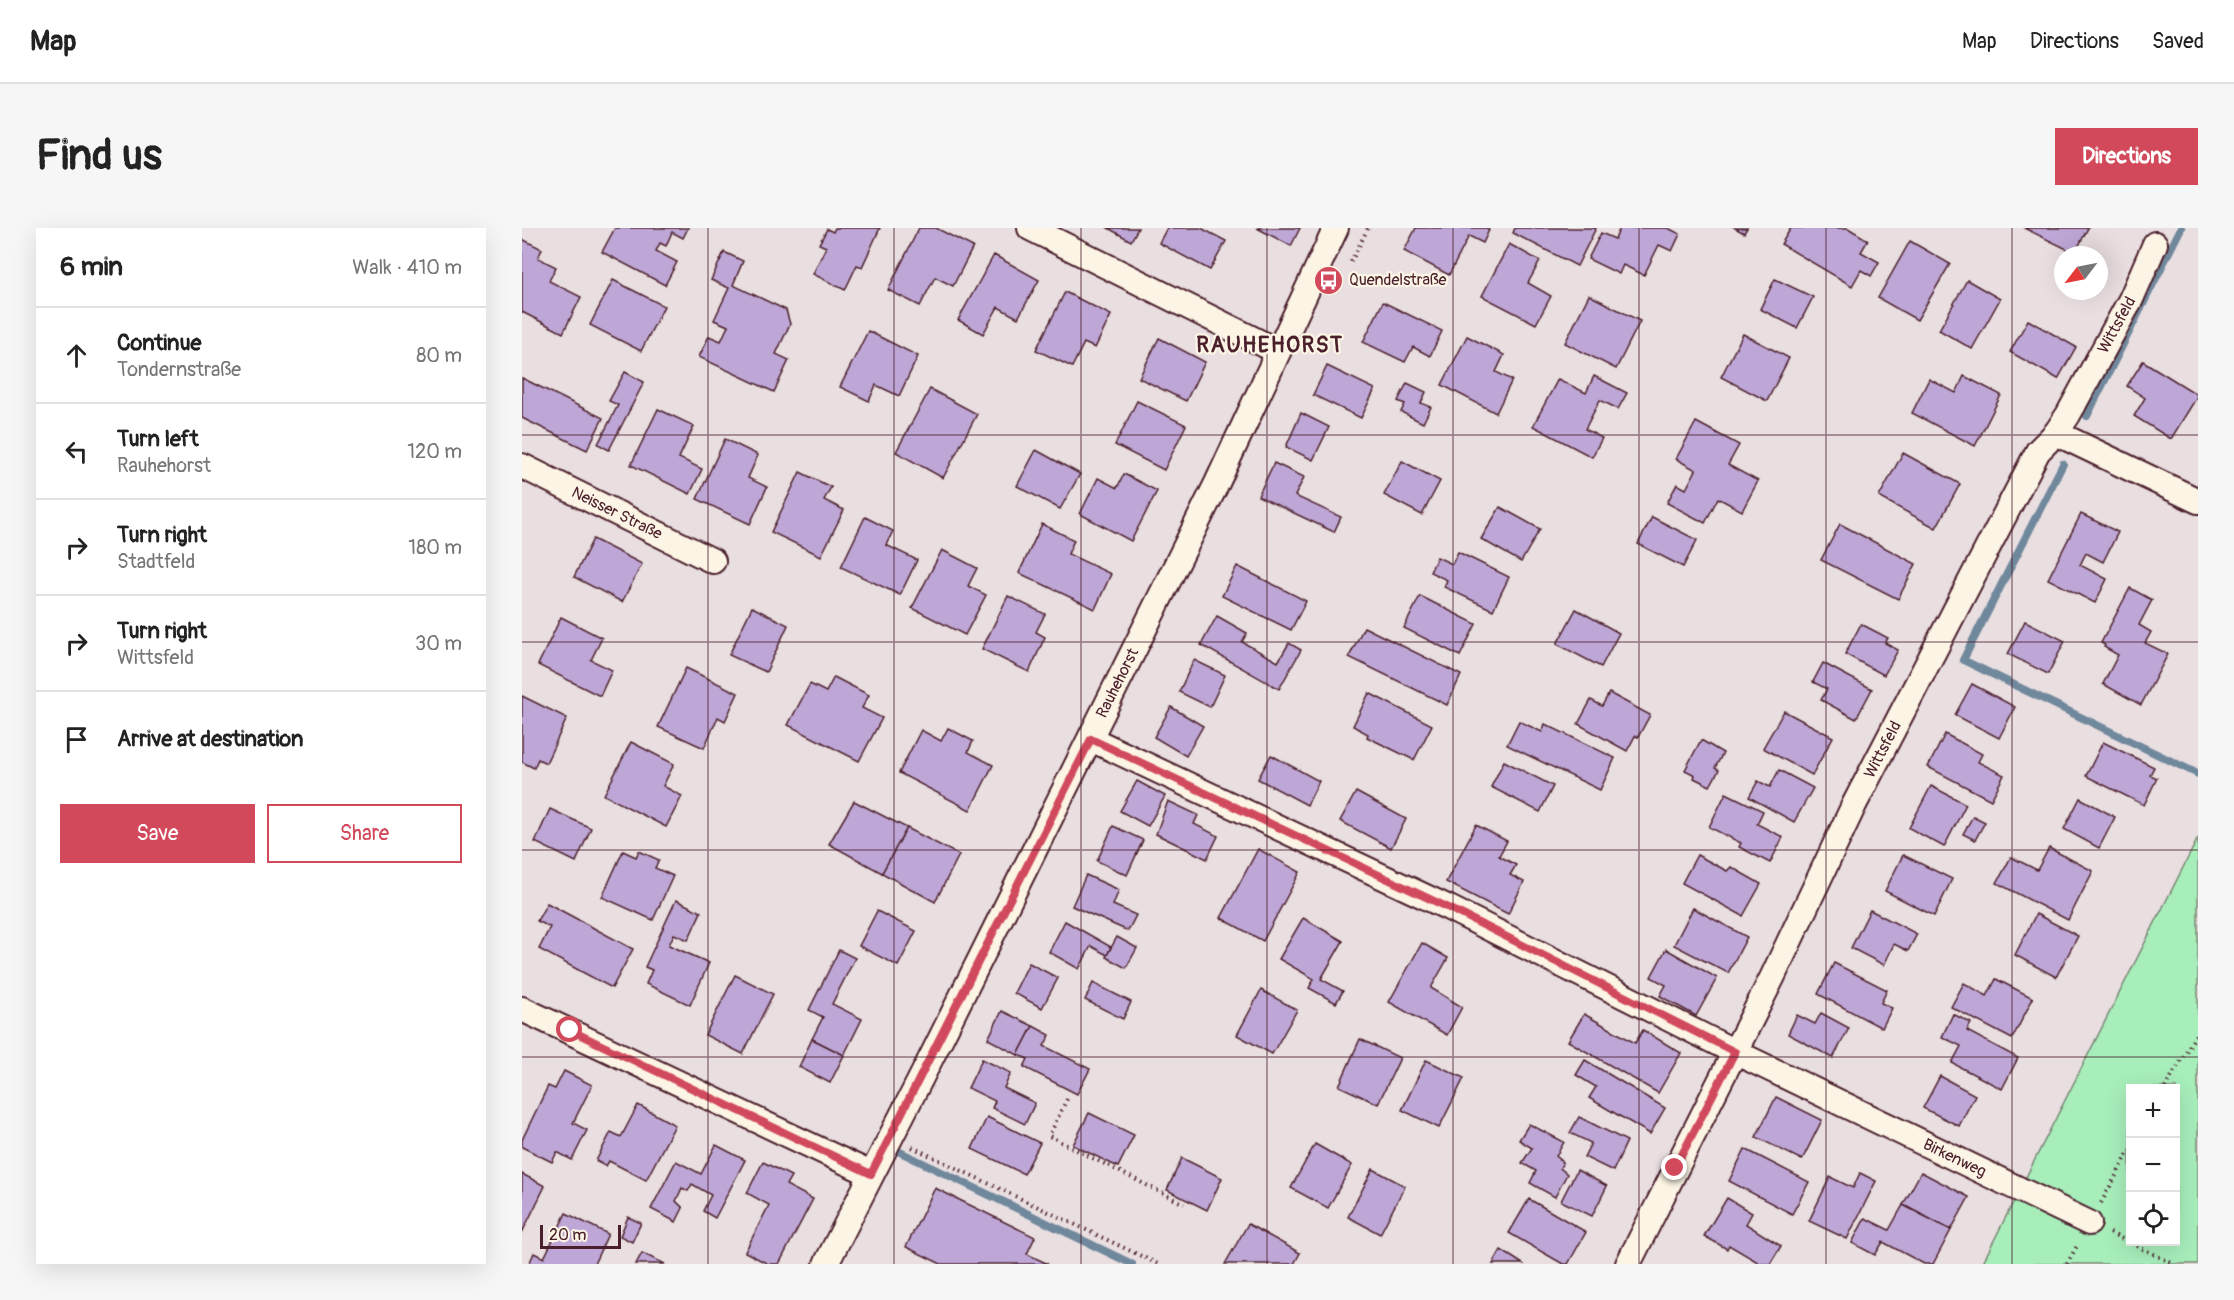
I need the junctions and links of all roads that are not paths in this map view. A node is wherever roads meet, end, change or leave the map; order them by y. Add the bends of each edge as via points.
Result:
1 (1030, 228) edge
2 (1336, 228) edge
3 (2155, 244) dead end
4 (1277, 351) junction
5 (2056, 433) junction
6 (522, 466) edge
7 (2198, 501) edge
8 (713, 561) dead end
9 (1091, 739) junction
10 (522, 1009) edge
11 (1735, 1052) junction
12 (871, 1174) junction
13 (2090, 1222) road end
14 (826, 1264) edge
15 (1628, 1264) edge

1 - 4 street
2 - 4 street, Rauhehorst
3 - 5 street, Wittsfeld via 2126,308
4 - 9 street, Rauhehorst
5 - 7 street
5 - 11 street, Wittsfeld via 2038,451 1937,644
6 - 8 street, Neisser Straße
9 - 11 street, Birkenweg via 1449,908
9 - 12 street, Rauhehorst
10 - 12 street
11 - 13 street, Birkenweg
11 - 15 street, Wittsfeld
12 - 14 street, Rauhehorst

